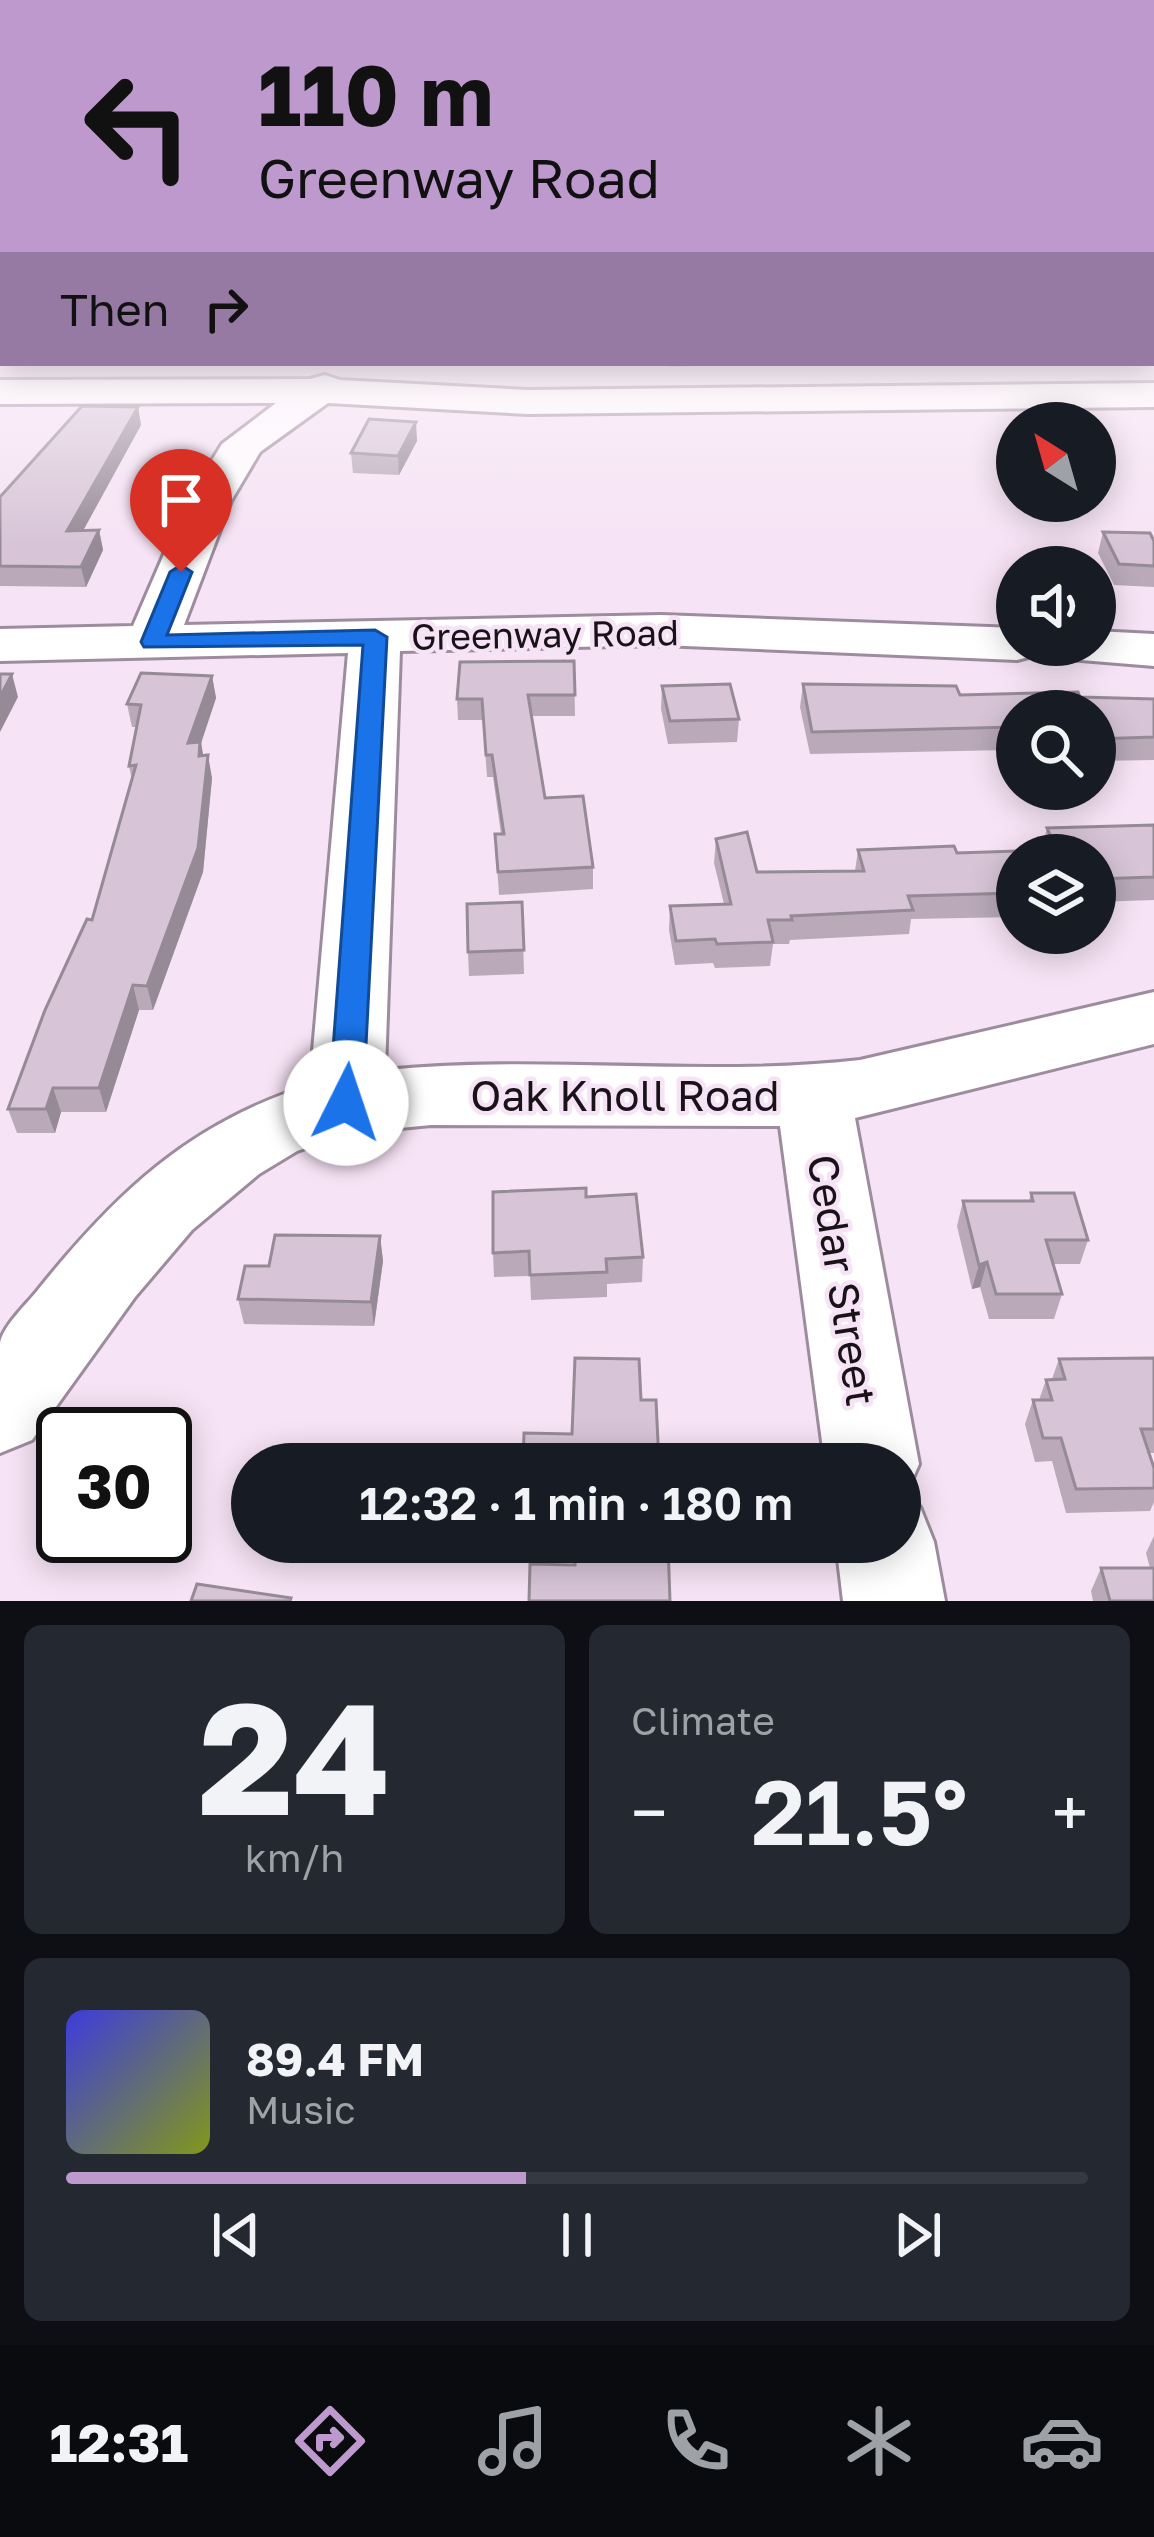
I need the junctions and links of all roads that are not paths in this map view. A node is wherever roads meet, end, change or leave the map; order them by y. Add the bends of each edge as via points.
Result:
1 (315, 395) edge
2 (397, 395) edge
3 (1154, 395) edge
4 (375, 637) junction
5 (152, 642) junction
6 (996, 643) edge
7 (0, 645) edge
8 (1116, 648) edge
9 (1154, 650) edge
10 (1154, 1018) edge
11 (813, 1096) junction
12 (346, 1103) junction
13 (0, 1410) edge
14 (869, 1443) edge
15 (888, 1563) edge
16 (894, 1601) edge

1 - 5 street via 243,444 209,501
2 - 3 street via 528,401
4 - 5 street, Greenway Road
4 - 6 street, Greenway Road via 661,630
4 - 12 street
5 - 7 street, Greenway Road
8 - 9 street
10 - 11 street, Oak Knoll Road
11 - 12 street, Oak Knoll Road via 396,1094
11 - 14 street, Cedar Street
12 - 13 street, Oak Knoll Road via 292,1120 185,1188 118,1255
15 - 16 street

